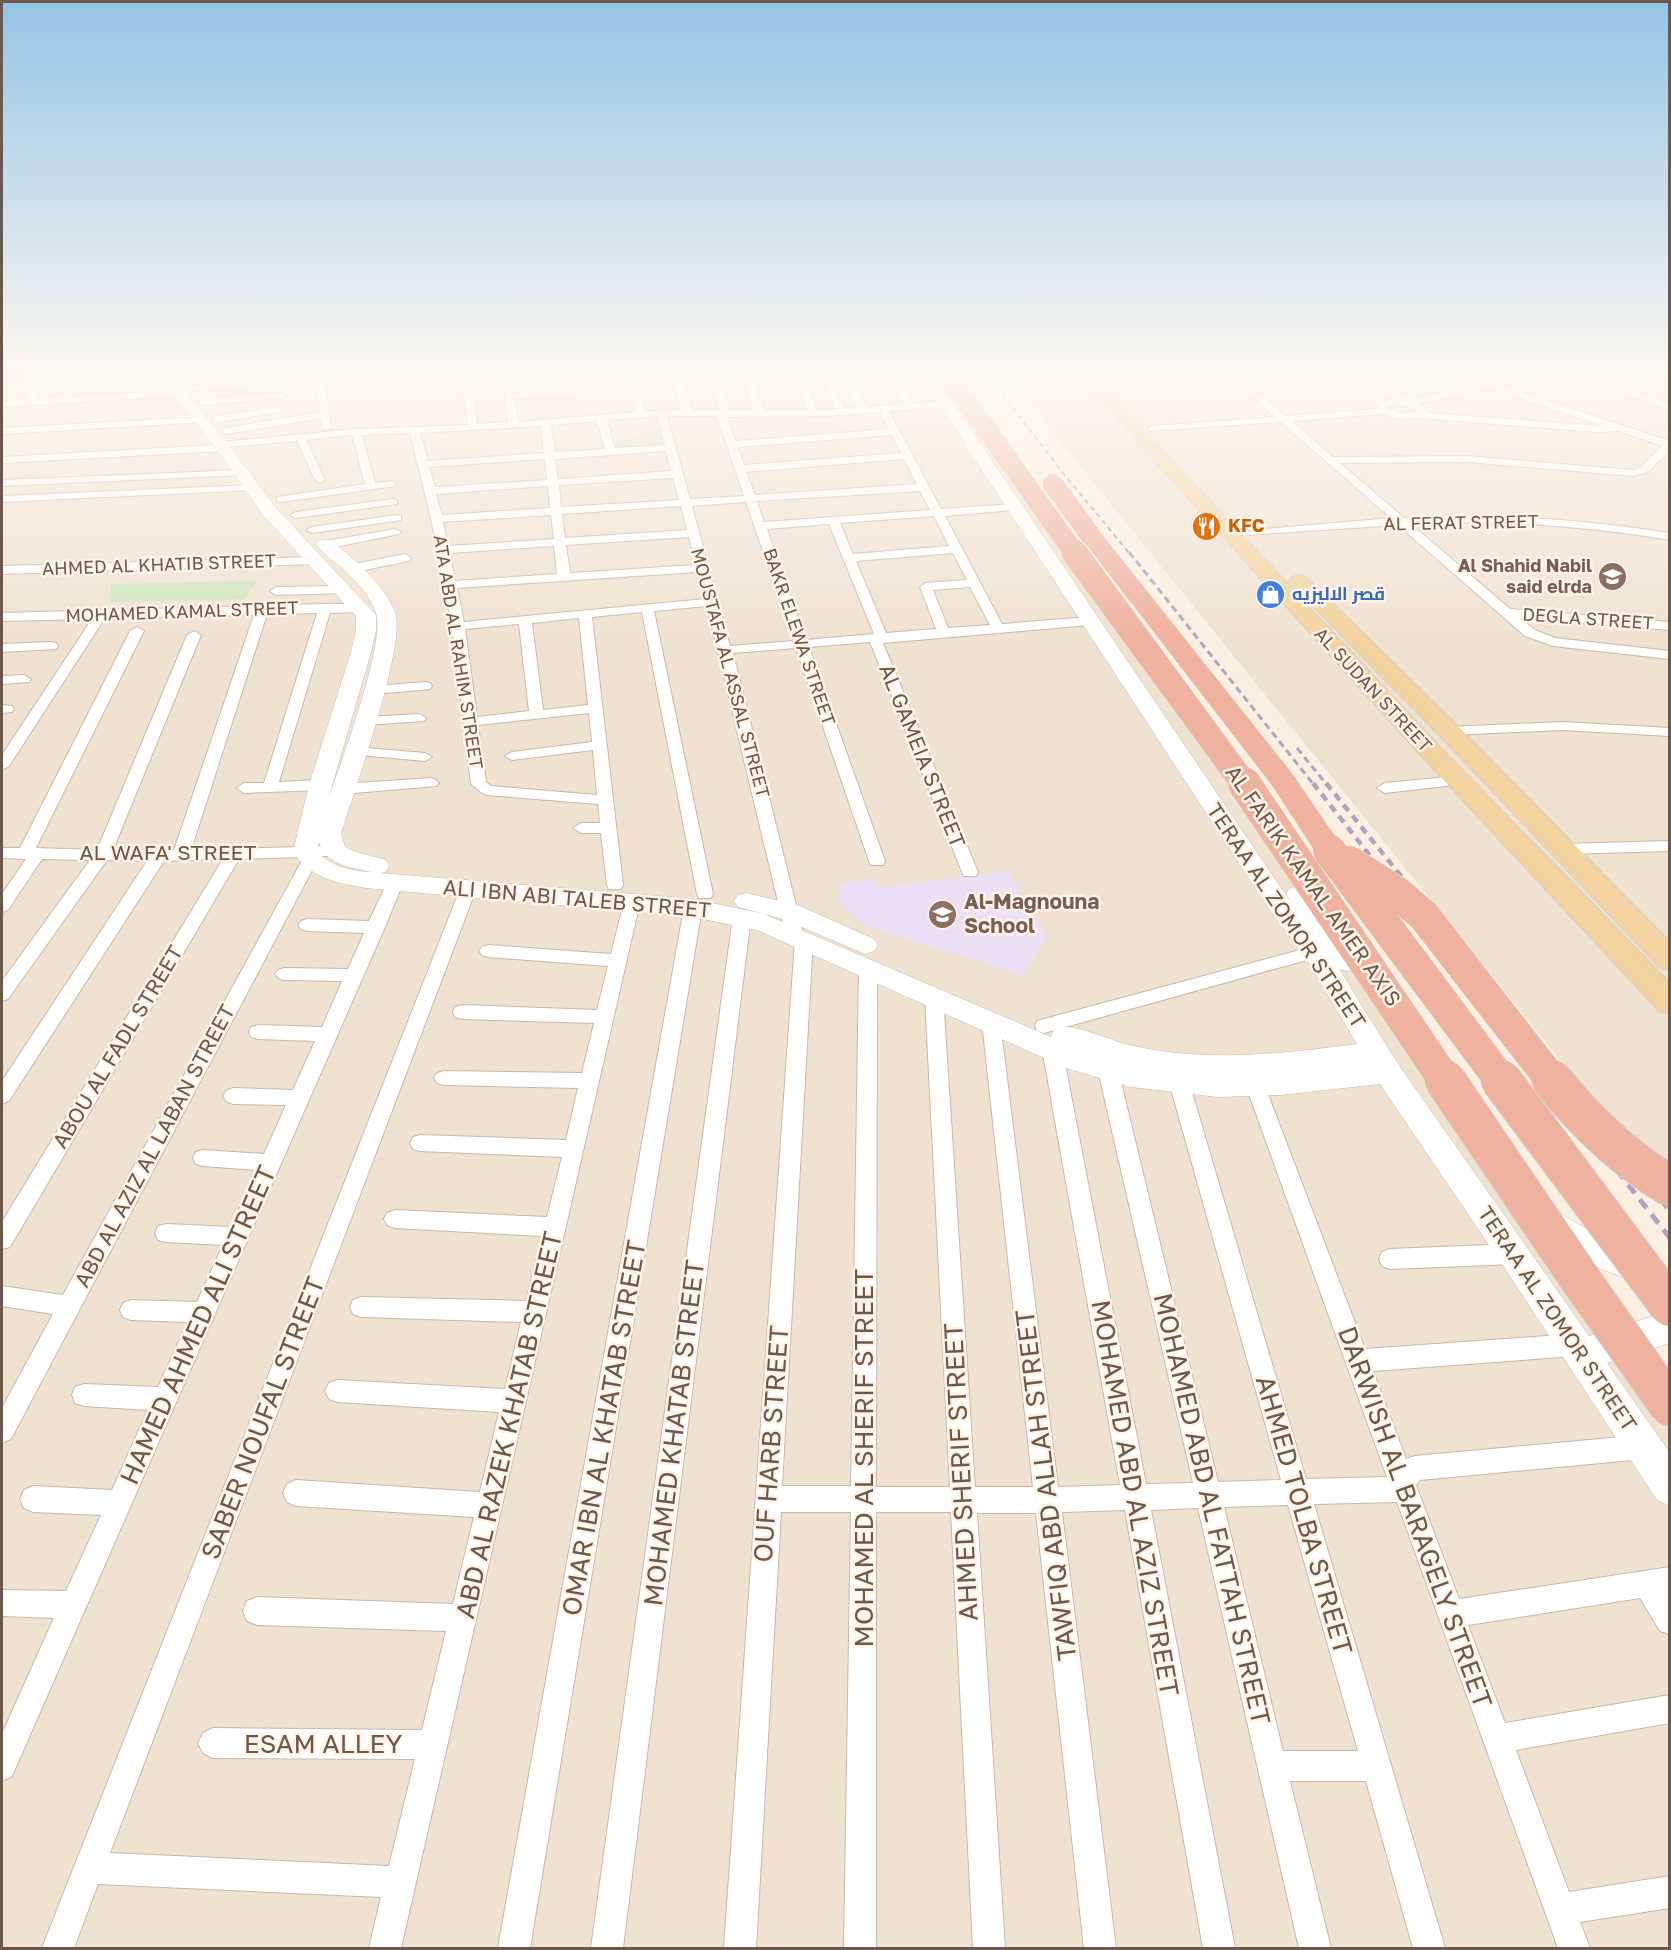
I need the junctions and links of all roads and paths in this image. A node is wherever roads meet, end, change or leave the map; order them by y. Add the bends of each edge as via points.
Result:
1 (234, 463) edge
2 (247, 463) edge
3 (312, 463) edge
4 (364, 463) edge
5 (426, 463) edge
6 (552, 463) edge
7 (675, 463) edge
8 (738, 463) edge
9 (817, 463) edge
10 (911, 463) edge
11 (985, 463) edge
12 (1011, 463) edge
13 (1173, 463) edge
14 (1179, 463) edge
15 (1333, 463) edge
16 (1515, 463) edge
17 (1652, 463) edge
18 (423, 464) joint
19 (740, 469) junction
20 (1044, 472) dead end
21 (678, 474) junction
22 (320, 480) dead end
23 (245, 481) junction
24 (2, 483) edge
25 (554, 483) junction
26 (392, 484) dead end
27 (371, 487) junction
28 (925, 488) junction
29 (430, 491) junction
30 (2, 499) edge
31 (750, 499) junction
32 (393, 502) dead end
33 (686, 503) junction
34 (1077, 509) dead end
35 (1016, 510) junction
36 (557, 511) junction
37 (939, 513) junction
38 (397, 518) dead end
39 (437, 519) junction
40 (833, 520) junction
41 (1402, 522) junction
42 (760, 526) junction
43 (306, 530) junction
44 (1029, 531) junction
45 (395, 532) dead end
46 (694, 533) junction
47 (1095, 533) dead end
48 (1252, 534) junction
49 (1670, 537) edge
50 (560, 542) junction
51 (958, 549) junction
52 (443, 550) junction
53 (405, 558) dead end
54 (849, 558) junction
55 (703, 568) junction
56 (2, 570) edge
57 (564, 578) junction
58 (347, 579) junction
59 (975, 583) junction
60 (450, 585) junction
61 (276, 591) dead end
62 (712, 602) junction
63 (325, 608) junction
64 (362, 608) junction
65 (647, 608) junction
66 (262, 610) junction
67 (1299, 610) junction
68 (1507, 613) junction
69 (101, 614) junction
70 (585, 614) junction
71 (24, 616) junction
72 (2, 617) edge
73 (525, 620) junction
74 (1089, 621) junction
75 (458, 626) junction
76 (1670, 626) edge
77 (999, 630) junction
78 (137, 631) dead end
79 (944, 633) junction
80 (194, 635) dead end
81 (879, 639) junction
82 (801, 644) junction
83 (51, 646) dead end
84 (2, 648) edge
85 (725, 650) junction
86 (1670, 655) edge
87 (24, 679) dead end
88 (2, 680) edge
89 (425, 686) dead end
90 (375, 690) junction
91 (595, 708) junction
92 (536, 714) junction
93 (418, 718) dead end
94 (365, 721) junction
95 (471, 722) junction
96 (1449, 731) junction
97 (1670, 732) edge
98 (599, 745) junction
99 (354, 751) junction
100 (512, 756) dead end
101 (425, 758) dead end
102 (2, 766) edge
103 (1458, 781) junction
104 (431, 783) dead end
105 (270, 787) junction
106 (331, 787) junction
107 (244, 788) dead end
108 (1385, 788) dead end
109 (605, 800) junction
110 (580, 828) dead end
111 (608, 828) junction
112 (1670, 846) edge
113 (1329, 849) junction
114 (1563, 849) junction
115 (334, 851) junction
116 (2, 853) edge
117 (32, 853) junction
118 (103, 854) junction
119 (234, 854) junction
120 (181, 855) junction
121 (159, 856) junction
122 (307, 856) junction
123 (877, 861) dead end
124 (970, 872) dead end
125 (395, 883) junction
126 (469, 888) junction
127 (623, 894) junction
128 (1299, 894) dead end
129 (699, 901) junction
130 (2, 906) edge
131 (742, 917) junction
132 (307, 925) dead end
133 (376, 927) junction
134 (797, 929) junction
135 (1323, 946) junction
136 (488, 951) dead end
137 (618, 961) junction
138 (1670, 961) edge
139 (868, 967) junction
140 (284, 974) dead end
141 (354, 975) junction
142 (1670, 979) edge
143 (2, 994) edge
144 (934, 996) junction
145 (1670, 1003) edge
146 (462, 1012) dead end
147 (605, 1017) junction
148 (991, 1022) junction
149 (258, 1032) dead end
150 (328, 1034) junction
151 (1048, 1037) junction
152 (1382, 1062) junction
153 (1108, 1070) junction
154 (444, 1078) dead end
155 (590, 1080) junction
156 (1179, 1082) junction
157 (1256, 1086) junction
158 (2, 1096) edge
159 (233, 1096) dead end
160 (299, 1098) junction
161 (420, 1143) dead end
162 (574, 1149) junction
163 (203, 1158) dead end
164 (270, 1163) junction
165 (1670, 1186) edge
166 (395, 1220) dead end
167 (555, 1227) junction
168 (166, 1233) dead end
169 (238, 1237) junction
170 (2, 1240) edge
171 (1514, 1254) junction
172 (1390, 1259) dead end
173 (1670, 1273) edge
174 (2, 1296) edge
175 (68, 1306) junction
176 (1670, 1306) edge
177 (361, 1307) dead end
178 (130, 1310) dead end
179 (204, 1312) junction
180 (536, 1312) junction
181 (1670, 1327) edge
182 (1578, 1350) junction
183 (1357, 1361) junction
184 (337, 1391) dead end
185 (84, 1395) dead end
186 (165, 1399) junction
187 (514, 1401) junction
188 (1670, 1406) edge
189 (2, 1431) edge
190 (1643, 1447) junction
191 (1402, 1486) junction
192 (1670, 1487) edge
193 (1297, 1491) junction
194 (296, 1493) dead end
195 (1209, 1494) junction
196 (1135, 1497) junction
197 (33, 1499) dead end
198 (768, 1499) junction
199 (864, 1499) junction
200 (963, 1500) junction
201 (1047, 1500) junction
202 (119, 1503) junction
203 (490, 1505) junction
204 (1658, 1582) edge
205 (2, 1603) edge
206 (74, 1605) junction
207 (257, 1611) dead end
208 (1450, 1614) junction
209 (463, 1618) junction
210 (1670, 1621) edge
211 (1670, 1709) edge
212 (8, 1738) edge
213 (1496, 1739) junction
214 (213, 1743) dead end
215 (433, 1745) junction
216 (2, 1766) edge
217 (1272, 1766) junction
218 (1376, 1766) junction
219 (89, 1868) junction
220 (401, 1882) junction
221 (1670, 1892) edge
222 (1559, 1909) junction
223 (58, 1948) edge
224 (385, 1948) edge
225 (514, 1948) edge
226 (607, 1948) edge
227 (740, 1948) edge
228 (861, 1948) edge
229 (989, 1948) edge
230 (1100, 1948) edge
231 (1219, 1948) edge
232 (1315, 1948) edge
233 (1429, 1948) edge
234 (1574, 1948) edge

1 - 23 street
2 - 43 street
3 - 22 street
4 - 27 street
5 - 18 street
6 - 25 street
7 - 21 street, MOUSTAFA AL ASSAL STREET
8 - 19 street, BAKR ELEWA STREET
9 - 19 street
10 - 28 street
11 - 35 street, TERAA AL ZOMOR STREET
12 - 188 highway, AL FARIK KAMAL AMER AXIS, bridge via 1245,785
13 - 67 main road, AL SUDAN STREET
14 - 48 main road, AL SUDAN STREET
15 - 41 street
16 - 17 street via 1633,473
18 - 29 street, ATA ABD AL RAHIM STREET
19 - 31 street, BAKR ELEWA STREET
20 - 113 highway, AL FARIK KAMAL AMER AXIS, bridge via 1282,781
21 - 25 street
21 - 33 street, MOUSTAFA AL ASSAL STREET
23 - 24 street
23 - 30 street
23 - 43 street via 269,511
25 - 29 street
25 - 36 street
26 - 27 street
27 - 43 street
28 - 31 street
28 - 37 street
29 - 39 street, ATA ABD AL RAHIM STREET
31 - 33 street
31 - 42 street, BAKR ELEWA STREET
32 - 43 street
33 - 36 street
33 - 46 street, MOUSTAFA AL ASSAL STREET
34 - 35 street via 1052,519 1038,519
35 - 37 street
35 - 44 street, TERAA AL ZOMOR STREET
36 - 39 street
36 - 50 street
37 - 40 street
37 - 51 street
38 - 43 street
39 - 52 street, ATA ABD AL RAHIM STREET
40 - 42 street
40 - 54 street, AL GAMEIA STREET
41 - 48 street, AL FERAT STREET
41 - 49 street, AL FERAT STREET via 1517,519
41 - 68 street
42 - 82 street, BAKR ELEWA STREET
43 - 45 street
43 - 56 street, AHMED AL KHATIB STREET
43 - 58 street
44 - 47 street via 1062,525
44 - 74 street, TERAA AL ZOMOR STREET
46 - 50 street
46 - 55 street, MOUSTAFA AL ASSAL STREET
48 - 96 main road, AL SUDAN STREET
50 - 52 street
50 - 57 street
51 - 54 street
51 - 59 street
52 - 60 street, ATA ABD AL RAHIM STREET
53 - 58 street
54 - 81 street, AL GAMEIA STREET
55 - 57 street
55 - 62 street, MOUSTAFA AL ASSAL STREET
57 - 60 street
58 - 61 street
58 - 64 street
58 - 90 street via 380,598 388,617
59 - 77 street
59 - 79 street via 926,587
60 - 75 street, ATA ABD AL RAHIM STREET
62 - 65 street
62 - 85 street, MOUSTAFA AL ASSAL STREET
63 - 64 street, MOHAMED KAMAL STREET
63 - 66 street, MOHAMED KAMAL STREET
63 - 105 street
64 - 106 street via 366,631
65 - 70 street
65 - 129 street
66 - 69 street, MOHAMED KAMAL STREET
66 - 120 street
67 - 103 main road, AL SUDAN STREET
67 - 142 main road via 1322,621 1341,639
68 - 76 street, DEGLA STREET
68 - 86 street via 1530,633 1547,640
69 - 71 street, MOHAMED KAMAL STREET
69 - 102 street
70 - 73 street
70 - 91 street
71 - 72 street, MOHAMED KAMAL STREET
71 - 84 street
73 - 75 street
73 - 92 street
74 - 77 street
74 - 135 street, TERAA AL ZOMOR STREET via 1274,897
75 - 95 street, ATA ABD AL RAHIM STREET
77 - 79 street
78 - 117 street
79 - 81 street
80 - 118 street
81 - 82 street
81 - 124 street, AL GAMEIA STREET
82 - 85 street
82 - 123 street, BAKR ELEWA STREET
83 - 84 street
85 - 134 street, MOUSTAFA AL ASSAL STREET
87 - 88 street
89 - 90 street
90 - 94 street
91 - 92 street
91 - 98 street
92 - 95 street
93 - 94 street
94 - 99 street
95 - 109 street, ATA ABD AL RAHIM STREET via 482,788
96 - 97 street via 1563,726
96 - 114 main road, AL SUDAN STREET
98 - 100 street
98 - 109 street
99 - 101 street
99 - 106 street
103 - 108 street
103 - 145 main road, AL SUDAN STREET
104 - 106 street
105 - 106 street
105 - 107 street
106 - 115 street via 329,834
106 - 122 street
109 - 111 street
110 - 111 street
111 - 127 street
112 - 114 street
113 - 165 highway, bridge via 1396,892 1424,916 1579,1114 1611,1147
113 - 176 highway, AL FARIK KAMAL AMER AXIS, bridge
114 - 138 main road, AL SUDAN STREET
115 - 122 street, AL WAFA' STREET
115 - 127 street, ALI IBN ABI TALEB STREET via 369,865
116 - 117 street, AL WAFA' STREET
117 - 118 street, AL WAFA' STREET
117 - 130 street
118 - 121 street, AL WAFA' STREET
118 - 143 street
119 - 120 street, AL WAFA' STREET
119 - 122 street, AL WAFA' STREET
119 - 170 street, ABOU AL FADL STREET
120 - 121 street, AL WAFA' STREET
121 - 158 street
122 - 125 street, ALI IBN ABI TALEB STREET via 328,871 347,877
122 - 175 street, ABD AL AZIZ AL LABAN STREET
125 - 126 street, ALI IBN ABI TALEB STREET
125 - 133 street, HAMED AHMED ALI STREET
126 - 127 street, ALI IBN ABI TALEB STREET
126 - 219 street, SABER NOUFAL STREET
127 - 129 street, ALI IBN ABI TALEB STREET
127 - 137 street, ABD AL RAZEK KHATAB STREET
128 - 135 street
129 - 131 street, ALI IBN ABI TALEB STREET
129 - 134 street, ALI IBN ABI TALEB STREET via 736,898
129 - 225 street, OMAR IBN AL KHATAB STREET
131 - 134 street, ALI IBN ABI TALEB STREET
131 - 226 street, MOHAMED KHATAB STREET
132 - 133 street
133 - 141 street, HAMED AHMED ALI STREET
134 - 139 street, ALI IBN ABI TALEB STREET
134 - 151 street, ALI IBN ABI TALEB STREET
134 - 198 street, OUF HARB STREET
135 - 151 street
135 - 152 street, TERAA AL ZOMOR STREET
135 - 173 street, bridge via 1516,1193 1539,1216 1595,1251
136 - 137 street
137 - 147 street, ABD AL RAZEK KHATAB STREET
139 - 144 street, ALI IBN ABI TALEB STREET
139 - 199 street, MOHAMED AL SHERIF STREET
140 - 141 street
141 - 150 street, HAMED AHMED ALI STREET
144 - 148 street, ALI IBN ABI TALEB STREET
144 - 200 street, AHMED SHERIF STREET
146 - 147 street
147 - 155 street, ABD AL RAZEK KHATAB STREET
148 - 151 street, ALI IBN ABI TALEB STREET
148 - 201 street, TAWFIQ ABD ALLAH STREET
149 - 150 street
150 - 160 street, HAMED AHMED ALI STREET
151 - 152 street, ALI IBN ABI TALEB STREET via 1198,1067
151 - 153 street, ALI IBN ABI TALEB STREET
151 - 196 street, MOHAMED ABD AL AZIZ STREET
152 - 157 street, ALI IBN ABI TALEB STREET
152 - 171 street, TERAA AL ZOMOR STREET
153 - 156 street, ALI IBN ABI TALEB STREET
153 - 195 street, MOHAMED ABD AL FATTAH STREET
154 - 155 street
155 - 162 street, ABD AL RAZEK KHATAB STREET
156 - 157 street, ALI IBN ABI TALEB STREET
156 - 193 street, AHMED TOLBA STREET
157 - 183 street, DARWISH AL BARAGELY STREET
159 - 160 street
160 - 164 street, HAMED AHMED ALI STREET
161 - 162 street
162 - 167 street, ABD AL RAZEK KHATAB STREET
163 - 164 street
164 - 169 street, HAMED AHMED ALI STREET
166 - 167 street
167 - 180 street, ABD AL RAZEK KHATAB STREET
168 - 169 street
169 - 179 street, HAMED AHMED ALI STREET
171 - 172 street via 1479,1264
171 - 182 street, TERAA AL ZOMOR STREET
174 - 175 street
175 - 189 street, ABD AL AZIZ AL LABAN STREET
177 - 180 street
178 - 179 street
179 - 186 street, HAMED AHMED ALI STREET
180 - 187 street, ABD AL RAZEK KHATAB STREET
181 - 182 street
182 - 183 street
182 - 190 street, TERAA AL ZOMOR STREET
183 - 191 street, DARWISH AL BARAGELY STREET
184 - 187 street
185 - 186 street
186 - 202 street, HAMED AHMED ALI STREET
187 - 203 street, ABD AL RAZEK KHATAB STREET
190 - 191 street via 1414,1467
190 - 192 street, TERAA AL ZOMOR STREET
191 - 193 street
191 - 208 street, DARWISH AL BARAGELY STREET
193 - 195 street
193 - 218 street, AHMED TOLBA STREET
194 - 203 street
195 - 196 street
195 - 217 street, MOHAMED ABD AL FATTAH STREET
196 - 201 street
196 - 231 street, MOHAMED ABD AL AZIZ STREET
197 - 202 street
198 - 199 street
198 - 227 street, OUF HARB STREET
199 - 200 street
199 - 228 street, MOHAMED AL SHERIF STREET
200 - 201 street
200 - 229 street, AHMED SHERIF STREET
201 - 230 street, TAWFIQ ABD ALLAH STREET
202 - 206 street, HAMED AHMED ALI STREET
203 - 209 street, ABD AL RAZEK KHATAB STREET
204 - 208 street
204 - 210 street
205 - 206 street
206 - 212 street, HAMED AHMED ALI STREET
207 - 209 street
208 - 213 street, DARWISH AL BARAGELY STREET
209 - 215 street, ABD AL RAZEK KHATAB STREET
211 - 213 street
212 - 216 street, HAMED AHMED ALI STREET
213 - 222 street, DARWISH AL BARAGELY STREET
214 - 215 street, ESAM ALLEY
215 - 220 street, ABD AL RAZEK KHATAB STREET
217 - 218 street
217 - 232 street, MOHAMED ABD AL FATTAH STREET
218 - 233 street, AHMED TOLBA STREET
219 - 220 street
219 - 223 street, SABER NOUFAL STREET
220 - 224 street, ABD AL RAZEK KHATAB STREET
221 - 222 street
222 - 234 street, DARWISH AL BARAGELY STREET

